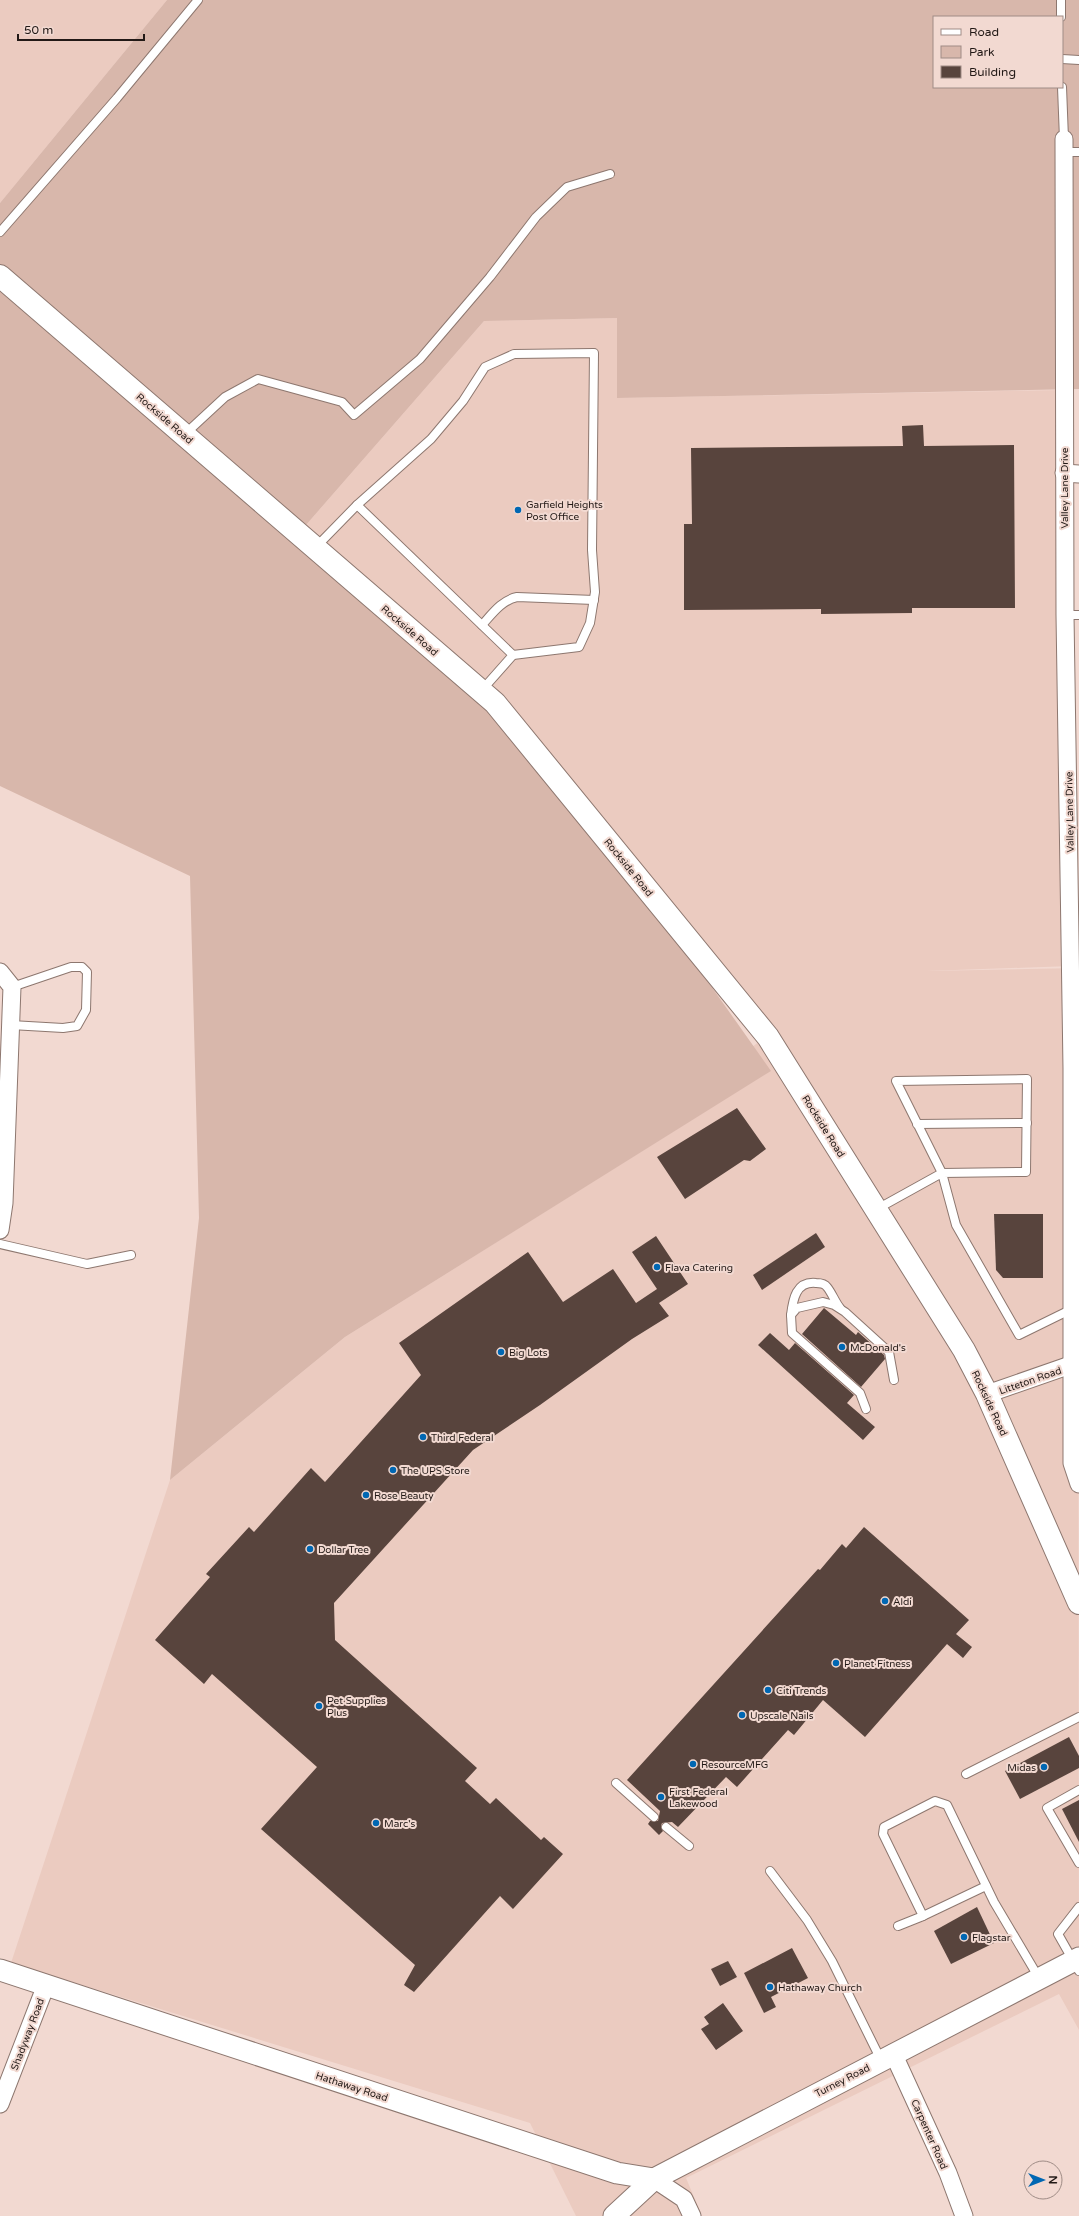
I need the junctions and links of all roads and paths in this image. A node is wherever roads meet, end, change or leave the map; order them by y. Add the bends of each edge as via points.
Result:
1 (198, 0) edge
2 (1061, 0) edge
3 (1061, 16) edge
4 (1063, 59) edge
5 (1079, 60) edge
6 (1062, 88) edge
7 (1069, 148) edge
8 (610, 174) dead end
9 (0, 232) edge
10 (1071, 254) edge
11 (0, 276) edge
12 (185, 435) junction
13 (1071, 474) edge
14 (357, 505) junction
15 (315, 548) junction
16 (594, 600) junction
17 (1072, 615) edge
18 (482, 625) junction
19 (513, 655) junction
20 (481, 691) junction
21 (1075, 933) edge
22 (0, 972) edge
23 (12, 987) junction
24 (11, 1025) junction
25 (1075, 1068) edge
26 (1026, 1123) junction
27 (917, 1124) junction
28 (942, 1173) junction
29 (1076, 1203) edge
30 (876, 1210) junction
31 (0, 1230) edge
32 (0, 1244) edge
33 (131, 1255) dead end
34 (840, 1309) junction
35 (1073, 1309) junction
36 (791, 1314) junction
37 (1076, 1363) edge
38 (894, 1380) dead end
39 (987, 1394) junction
40 (866, 1409) dead end
41 (1079, 1484) edge
42 (1079, 1603) edge
43 (1079, 1717) edge
44 (966, 1774) dead end
45 (616, 1783) dead end
46 (1079, 1790) edge
47 (654, 1817) dead end
48 (666, 1827) dead end
49 (689, 1846) dead end
50 (1079, 1863) edge
51 (770, 1872) dead end
52 (986, 1886) junction
53 (1079, 1907) edge
54 (923, 1916) junction
55 (898, 1926) dead end
56 (1077, 1964) edge
57 (0, 1970) edge
58 (1039, 1979) junction
59 (46, 1985) junction
60 (887, 2057) junction
61 (0, 2104) edge
62 (654, 2179) junction
63 (614, 2216) edge
64 (692, 2216) edge
65 (964, 2216) edge

1 - 9 lane via 117,98
2 - 3 lane
4 - 5 lane
6 - 7 lane
7 - 10 street, Valley Lane Drive
8 - 12 lane via 567,187 536,217 490,277 420,359 354,415 342,402 258,379 225,397
10 - 13 street, Valley Lane Drive
11 - 12 main road, Rockside Road
12 - 15 main road, Rockside Road
13 - 17 street, Valley Lane Drive
14 - 15 lane
14 - 16 lane via 431,438 486,367 514,354 594,352
14 - 18 lane
15 - 20 main road, Rockside Road
16 - 18 lane via 517,597 497,608
16 - 19 lane via 590,623 579,647
17 - 21 street, Valley Lane Drive
18 - 19 lane
19 - 20 lane
20 - 30 main road, Rockside Road via 495,703 768,1037
21 - 25 street, Valley Lane Drive
22 - 23 street
23 - 24 street
23 - 24 lane via 72,967 82,967 87,972 86,1010 76,1026 63,1028
24 - 31 street via 4,1203
25 - 29 street, Valley Lane Drive
26 - 27 lane
26 - 27 lane via 1027,1079 896,1081
26 - 28 lane via 1026,1172
27 - 28 lane
28 - 30 lane
28 - 35 lane via 956,1225 1019,1335
29 - 35 street, Valley Lane Drive
30 - 39 main road, Rockside Road via 964,1350
32 - 33 lane via 87,1264
34 - 36 lane via 823,1302 797,1308
34 - 36 lane via 826,1286 809,1283 799,1287 793,1299
34 - 38 lane via 889,1352
35 - 37 street, Valley Lane Drive
36 - 40 lane via 792,1333 860,1393
37 - 39 street, Litteton Road
37 - 41 street, Valley Lane Drive via 1072,1463
39 - 42 main road, Rockside Road
43 - 44 lane
45 - 47 lane
46 - 50 lane via 1047,1808
48 - 49 lane
51 - 60 lane via 807,1920
52 - 54 lane
52 - 54 lane via 947,1805 935,1801 884,1827 883,1830
52 - 58 lane
53 - 56 lane via 1058,1934
54 - 55 lane
56 - 58 street, Turney Road
57 - 59 street, Hathaway Road
58 - 60 street, Turney Road
59 - 61 street, Shadyway Road
59 - 62 street, Hathaway Road via 617,2173
60 - 62 street, Turney Road
60 - 65 street, Carpenter Road via 948,2173
62 - 63 street, Turney Road
62 - 64 street, Hathaway Road via 684,2199

